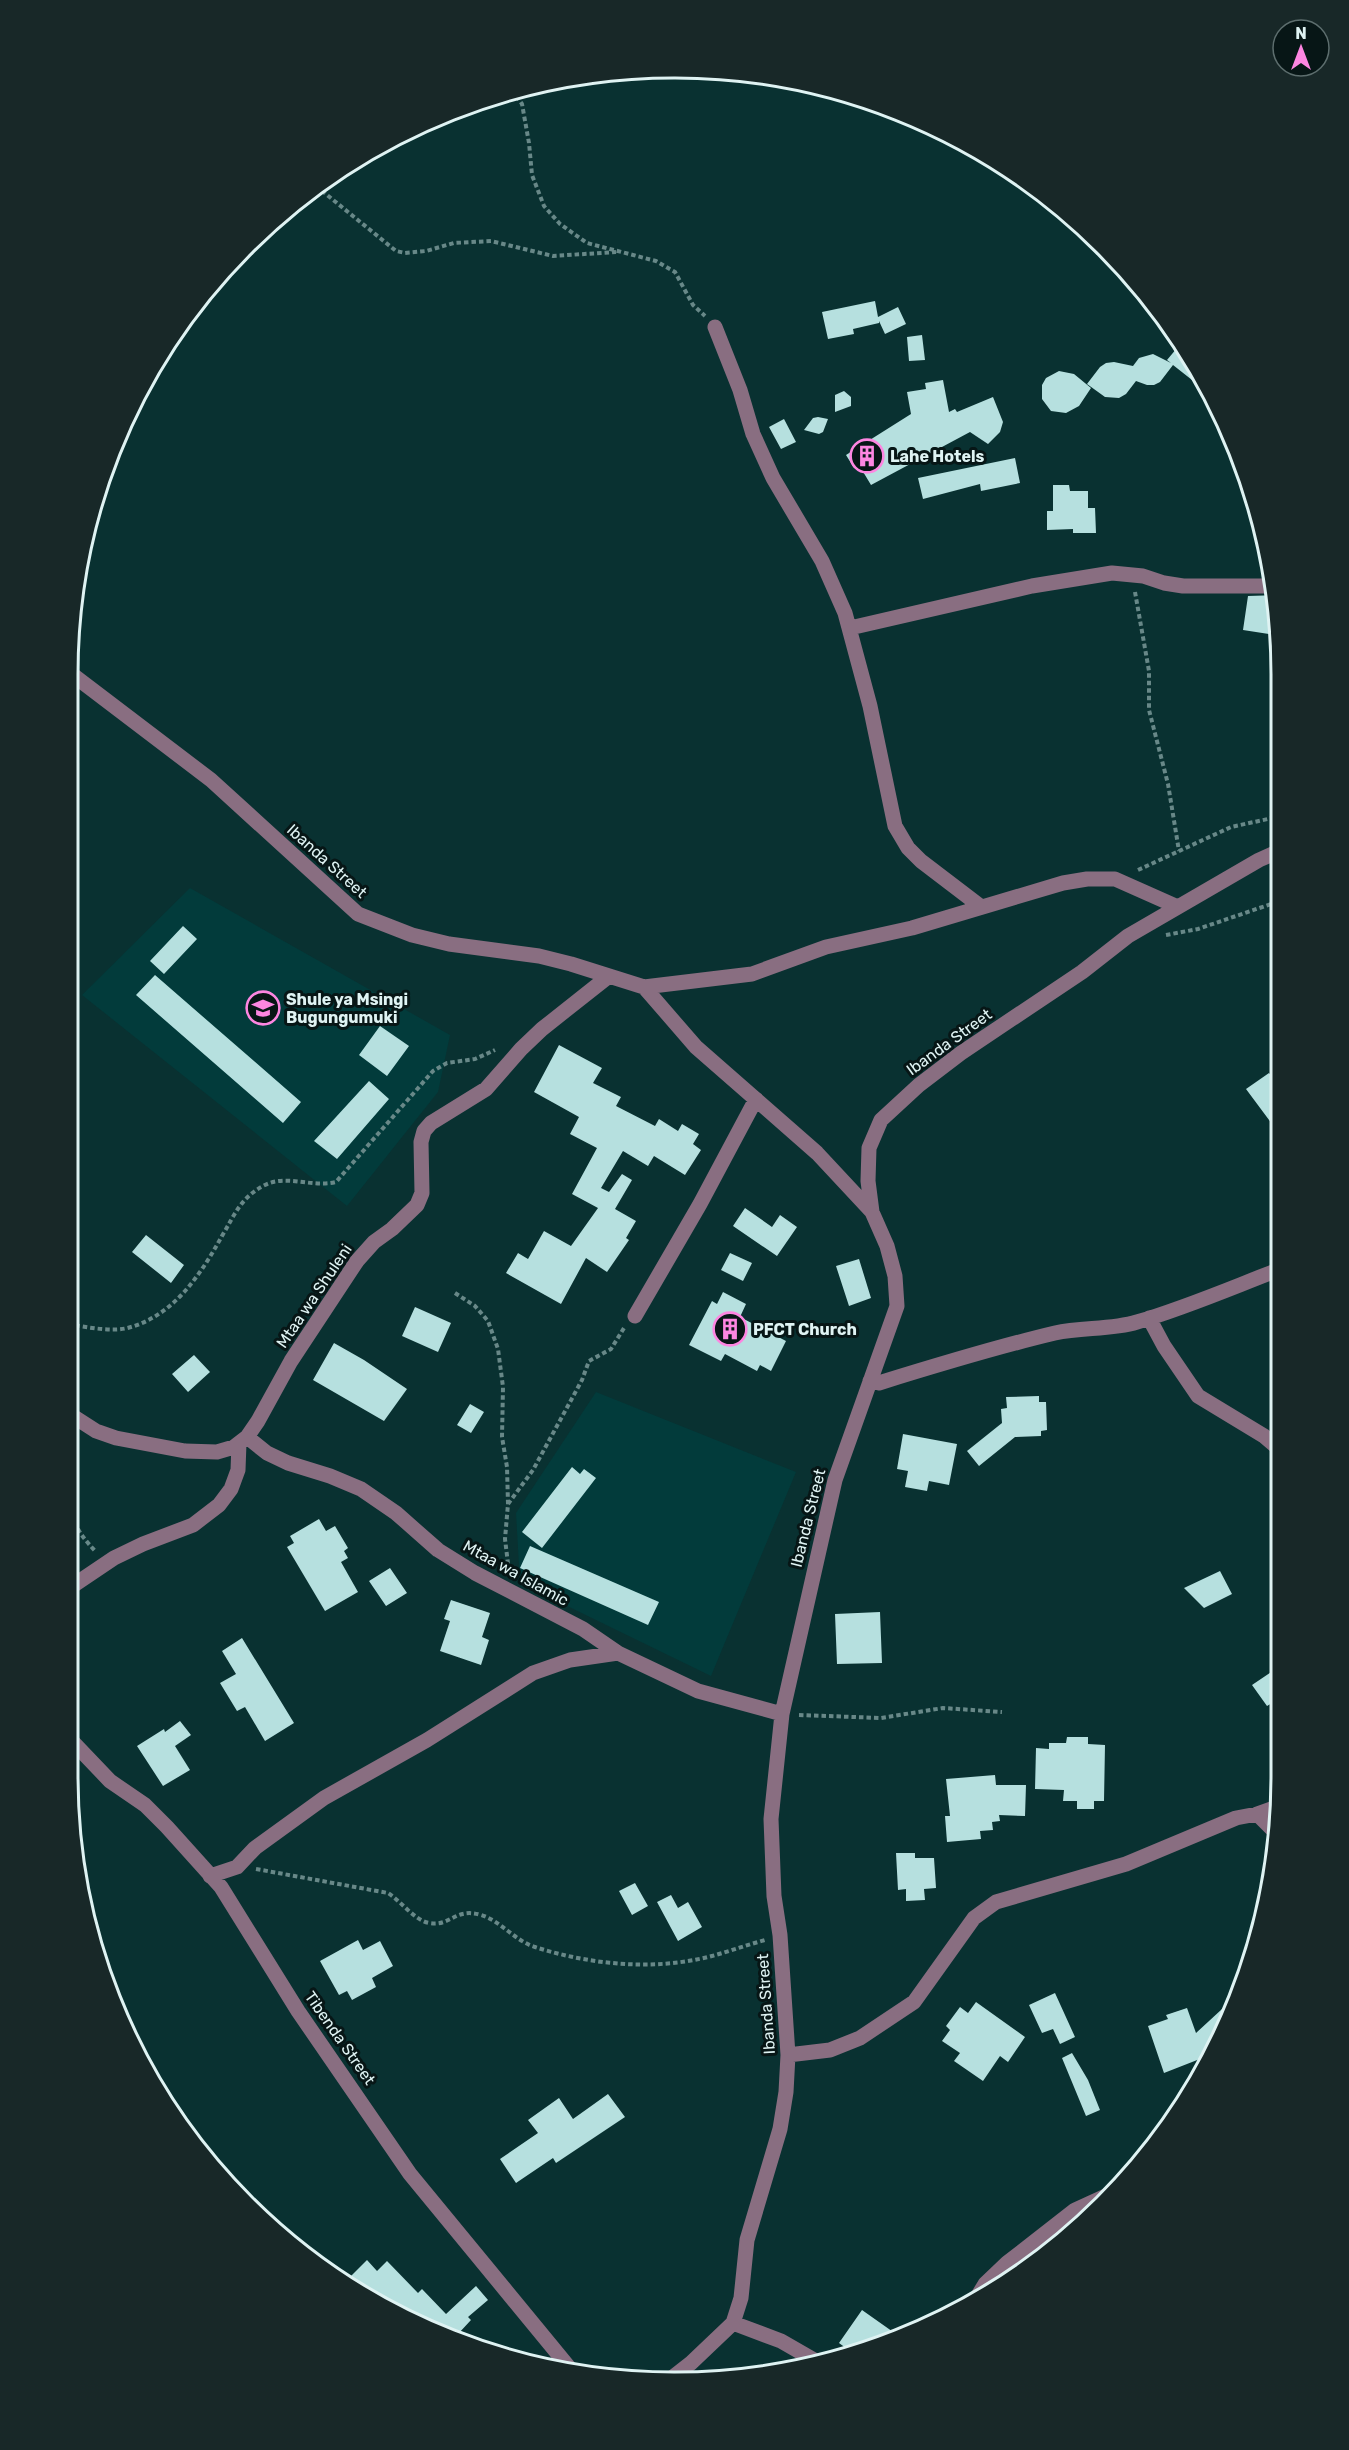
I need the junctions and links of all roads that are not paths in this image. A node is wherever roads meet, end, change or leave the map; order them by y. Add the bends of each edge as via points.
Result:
1 (715, 327) road end
2 (1264, 586) edge
3 (850, 628) junction
4 (78, 679) edge
5 (1271, 855) edge
6 (980, 906) junction
7 (1178, 907) junction
8 (609, 976) junction
9 (644, 987) junction
10 (756, 1099) junction
11 (872, 1212) junction
12 (1271, 1273) edge
13 (635, 1316) road end
14 (1149, 1318) junction
15 (870, 1381) junction
16 (78, 1419) edge
17 (243, 1440) junction
18 (1271, 1442) edge
19 (78, 1581) edge
20 (618, 1653) junction
21 (782, 1714) junction
22 (78, 1747) edge
23 (1270, 1809) edge
24 (1257, 1814) junction
25 (1269, 1826) edge
26 (210, 1876) junction
27 (788, 2055) junction
28 (1089, 2204) edge
29 (985, 2285) edge
30 (733, 2323) junction
31 (809, 2357) edge
32 (565, 2362) edge
33 (680, 2372) edge

1 - 3 street via 753,434 773,478 831,577
2 - 3 street via 1183,586 1131,574 1106,574 1051,582
3 - 6 street via 895,826 921,861
4 - 8 street, Ibanda Street via 211,780 358,914 412,935 539,956
5 - 7 street, Ibanda Street
6 - 7 street via 1064,883 1115,879
6 - 9 street via 912,928 826,947 752,974
7 - 11 street, Ibanda Street via 1128,936 1083,972 960,1053 881,1120 869,1148
8 - 9 street, Ibanda Street
8 - 17 street, Mtaa wa Shuleni via 542,1029 486,1089 439,1117 424,1131 422,1193 417,1205 357,1261
9 - 10 street via 696,1047
10 - 11 street via 817,1153
10 - 13 street
11 - 15 street, Ibanda Street via 895,1276 897,1306
12 - 14 street
14 - 15 street via 1056,1333 879,1383
14 - 18 street via 1198,1396
15 - 21 street, Ibanda Street via 835,1480
16 - 17 street via 116,1438 185,1450 217,1452
17 - 19 street via 231,1489 219,1505 194,1525 114,1557
17 - 20 street, Mtaa wa Islamic via 288,1463 361,1489 475,1574 583,1629
20 - 21 street, Mtaa wa Islamic via 698,1691
20 - 26 street via 570,1660 533,1673 427,1740 324,1798 255,1848 237,1867
21 - 27 street, Ibanda Street via 771,1819
22 - 26 street, Tibenda Street via 110,1781 145,1805
23 - 24 street
24 - 25 street
24 - 27 street via 1236,1818 1126,1864 996,1902 974,1918 914,2002 860,2038 831,2050
26 - 32 street, Tibenda Street via 410,2174
27 - 30 street, Ibanda Street via 780,2129 747,2240 741,2298
28 - 29 street via 1007,2263
30 - 31 street via 781,2341
30 - 33 street, Ibanda Street

